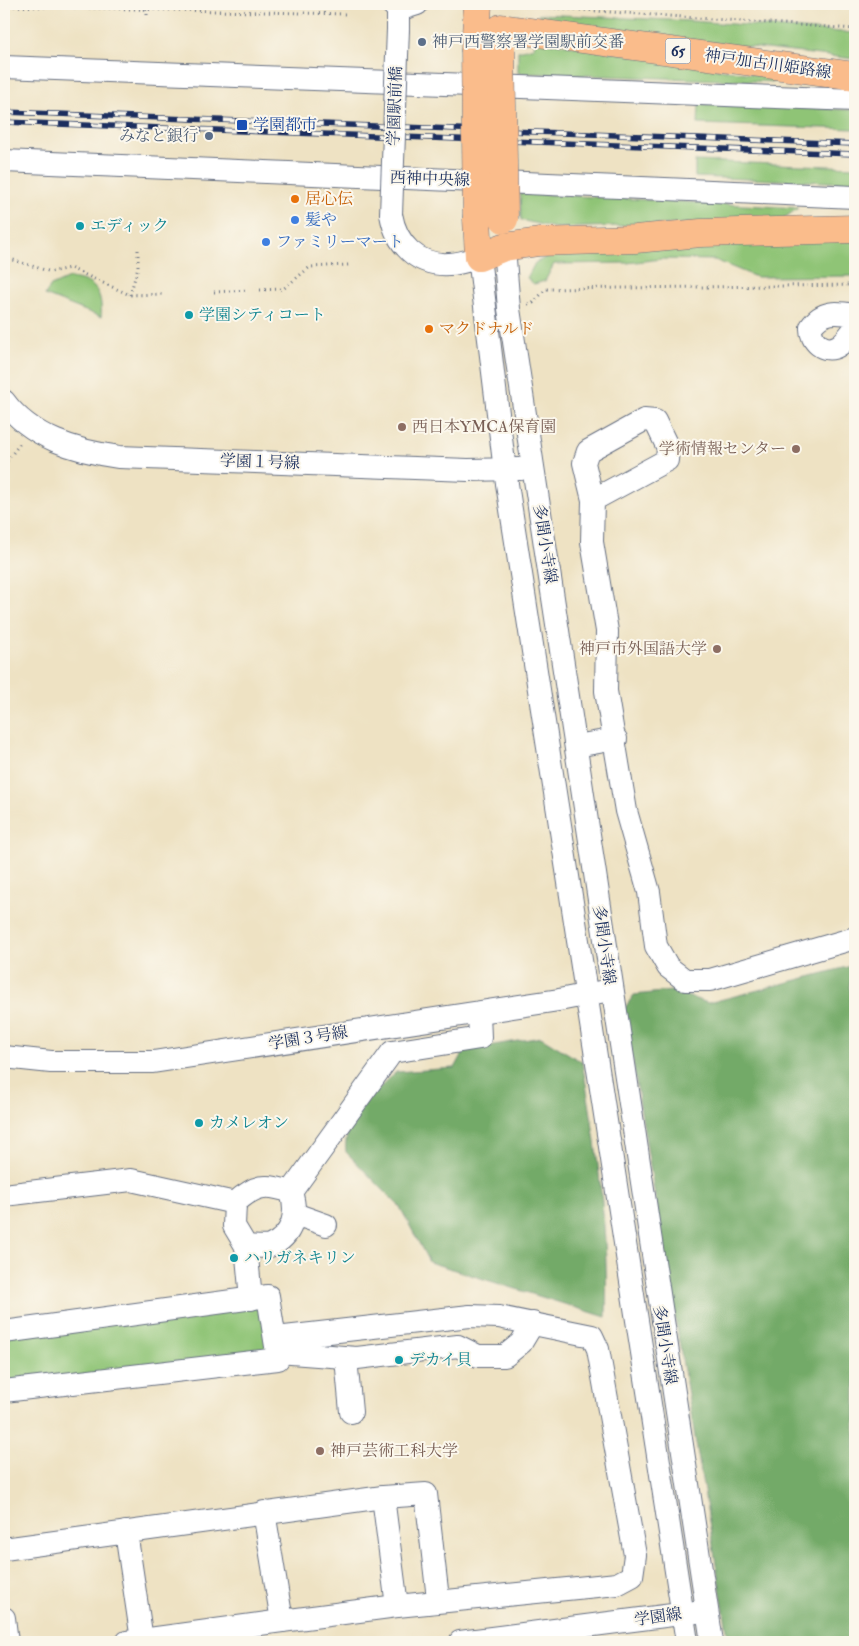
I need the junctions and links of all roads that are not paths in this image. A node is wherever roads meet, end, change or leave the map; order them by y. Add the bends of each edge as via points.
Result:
1 (478, 4) edge
2 (402, 12) edge
3 (501, 27) edge
4 (4, 66) edge
5 (855, 76) edge
6 (855, 100) edge
7 (4, 162) edge
8 (855, 197) edge
9 (855, 228) edge
10 (504, 247) junction
11 (479, 257) junction
12 (855, 315) edge
13 (855, 328) edge
14 (4, 401) edge
15 (533, 467) junction
16 (506, 471) junction
17 (593, 500) dead end
18 (616, 739) junction
19 (576, 746) junction
20 (855, 938) edge
21 (611, 989) junction
22 (586, 995) junction
23 (479, 1012) junction
24 (4, 1057) edge
25 (291, 1192) junction
26 (4, 1195) edge
27 (235, 1204) junction
28 (295, 1214) junction
29 (326, 1225) dead end
30 (246, 1246) junction
31 (251, 1299) junction
32 (434, 1321) junction
33 (533, 1323) junction
34 (4, 1332) edge
35 (277, 1345) junction
36 (458, 1346) junction
37 (346, 1358) junction
38 (4, 1391) edge
39 (351, 1412) dead end
40 (383, 1497) junction
41 (264, 1512) junction
42 (126, 1532) junction
43 (4, 1549) edge
44 (437, 1590) dead end
45 (397, 1606) junction
46 (706, 1610) junction
47 (682, 1614) junction
48 (4, 1618) edge
49 (282, 1621) junction
50 (135, 1641) edge
51 (7, 1642) edge
52 (460, 1642) edge
53 (687, 1642) edge
54 (712, 1642) edge

1 - 3 main road
2 - 11 street, 学園駅前橋, bridge via 391,214 398,239 411,254 422,260 449,264
3 - 5 main road, 神戸加古川姫路線 / 65
3 - 10 main road, bridge
3 - 11 main road, bridge via 477,218
4 - 6 street
7 - 8 street, 西神中央線
9 - 10 main road via 701,233 539,242
10 - 11 main road
10 - 15 street, 多聞小寺線 via 509,309
11 - 16 street, 多聞小寺線
12 - 13 street via 824,314 814,322 810,335 816,344 826,348 839,346
14 - 16 street, 学園１号線 via 49,438 66,446 100,454
15 - 16 street, 学園１号線
15 - 19 street, 多聞小寺線
16 - 22 street, 多聞小寺線
17 - 18 street via 592,542 607,631 606,691
18 - 19 street
18 - 20 street via 626,811 649,892 656,946 668,967 685,980 710,980
19 - 21 street, 多聞小寺線
21 - 22 street, 学園３号線
21 - 46 street, 多聞小寺線
22 - 23 street, 学園３号線
22 - 47 street, 多聞小寺線
23 - 24 street, 学園３号線 via 153,1062 51,1062
23 - 25 street via 480,1038 392,1052
25 - 27 street via 272,1186 250,1190
25 - 28 street
26 - 27 street via 131,1180
27 - 30 street via 234,1226
28 - 29 street
28 - 30 street via 286,1235 269,1246
30 - 31 street
31 - 34 street
31 - 35 street via 268,1296
32 - 33 street via 470,1316
32 - 35 street
32 - 36 street
33 - 36 street via 521,1343 505,1356 478,1356
33 - 45 street via 592,1336 598,1349 635,1555 632,1576 617,1584
35 - 37 street
35 - 38 street via 278,1359
36 - 37 street
37 - 39 street
40 - 41 street
40 - 44 street via 426,1494
40 - 45 street
41 - 42 street
41 - 49 street
42 - 43 street
42 - 50 street
45 - 49 street
46 - 47 street, 学園線
46 - 54 street, 多聞小寺線
47 - 52 street, 学園線
47 - 53 street, 多聞小寺線
48 - 51 street
49 - 50 street

